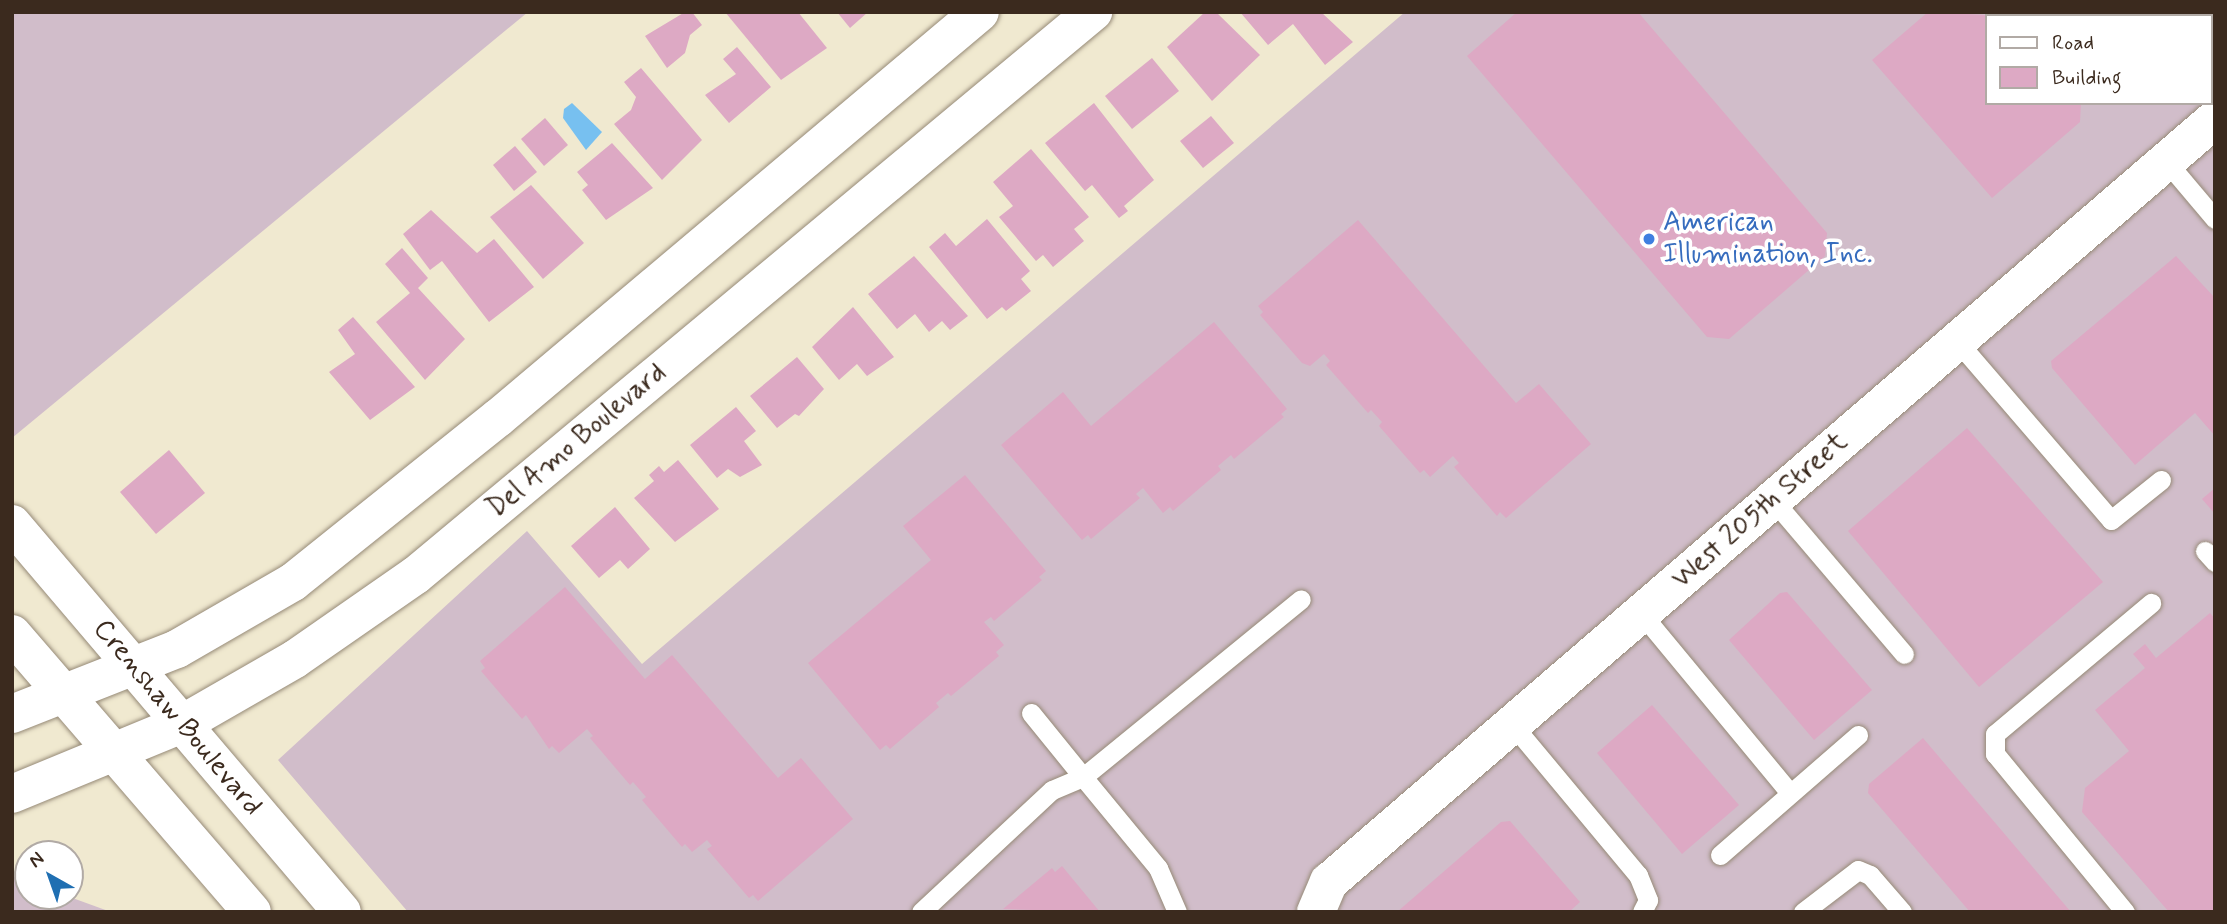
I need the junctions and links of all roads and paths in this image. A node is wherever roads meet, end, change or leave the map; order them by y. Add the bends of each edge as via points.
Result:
1 (980, 12) edge
2 (1093, 12) edge
3 (2215, 119) edge
4 (2166, 162) junction
5 (2215, 219) edge
6 (1957, 341) junction
7 (2161, 480) dead end
8 (1773, 500) junction
9 (12, 524) edge
10 (1301, 599) dead end
11 (2151, 603) dead end
12 (1641, 613) junction
13 (12, 634) edge
14 (1904, 653) dead end
15 (133, 665) junction
16 (65, 693) junction
17 (12, 713) edge
18 (1031, 713) dead end
19 (181, 724) junction
20 (1512, 724) junction
21 (1858, 734) dead end
22 (113, 750) junction
23 (1083, 777) junction
24 (1790, 793) junction
25 (12, 794) edge
26 (1720, 855) dead end
27 (1179, 911) edge
28 (253, 912) edge
29 (342, 912) edge
30 (921, 912) edge
31 (1316, 912) edge
32 (1642, 912) edge
33 (1802, 912) edge
34 (1902, 912) edge
35 (2125, 912) edge

1 - 15 main road via 498,418 293,582 177,649
2 - 19 main road, Del Amo Boulevard via 416,575 295,659
3 - 4 main road, West 205th Street
4 - 5 lane
4 - 6 main road, West 205th Street
6 - 7 lane via 2110,520
6 - 8 main road, West 205th Street
8 - 12 main road, West 205th Street
8 - 14 lane
9 - 15 main road, Crenshaw Boulevard
10 - 23 lane
11 - 35 lane via 1995,734 1995,754
12 - 20 main road, West 205th Street
12 - 24 lane
13 - 16 main road
15 - 16 main road
15 - 19 main road, Crenshaw Boulevard
16 - 17 main road
16 - 22 main road
18 - 23 lane
19 - 22 main road, Del Amo Boulevard
19 - 29 main road, Crenshaw Boulevard
20 - 31 main road, West 205th Street via 1329,882
20 - 32 lane via 1638,875 1648,900
21 - 24 lane
22 - 25 main road, Del Amo Boulevard
22 - 28 main road
23 - 27 lane via 1158,868
23 - 30 lane via 1052,790
24 - 26 lane
33 - 34 lane via 1858,870 1870,875

